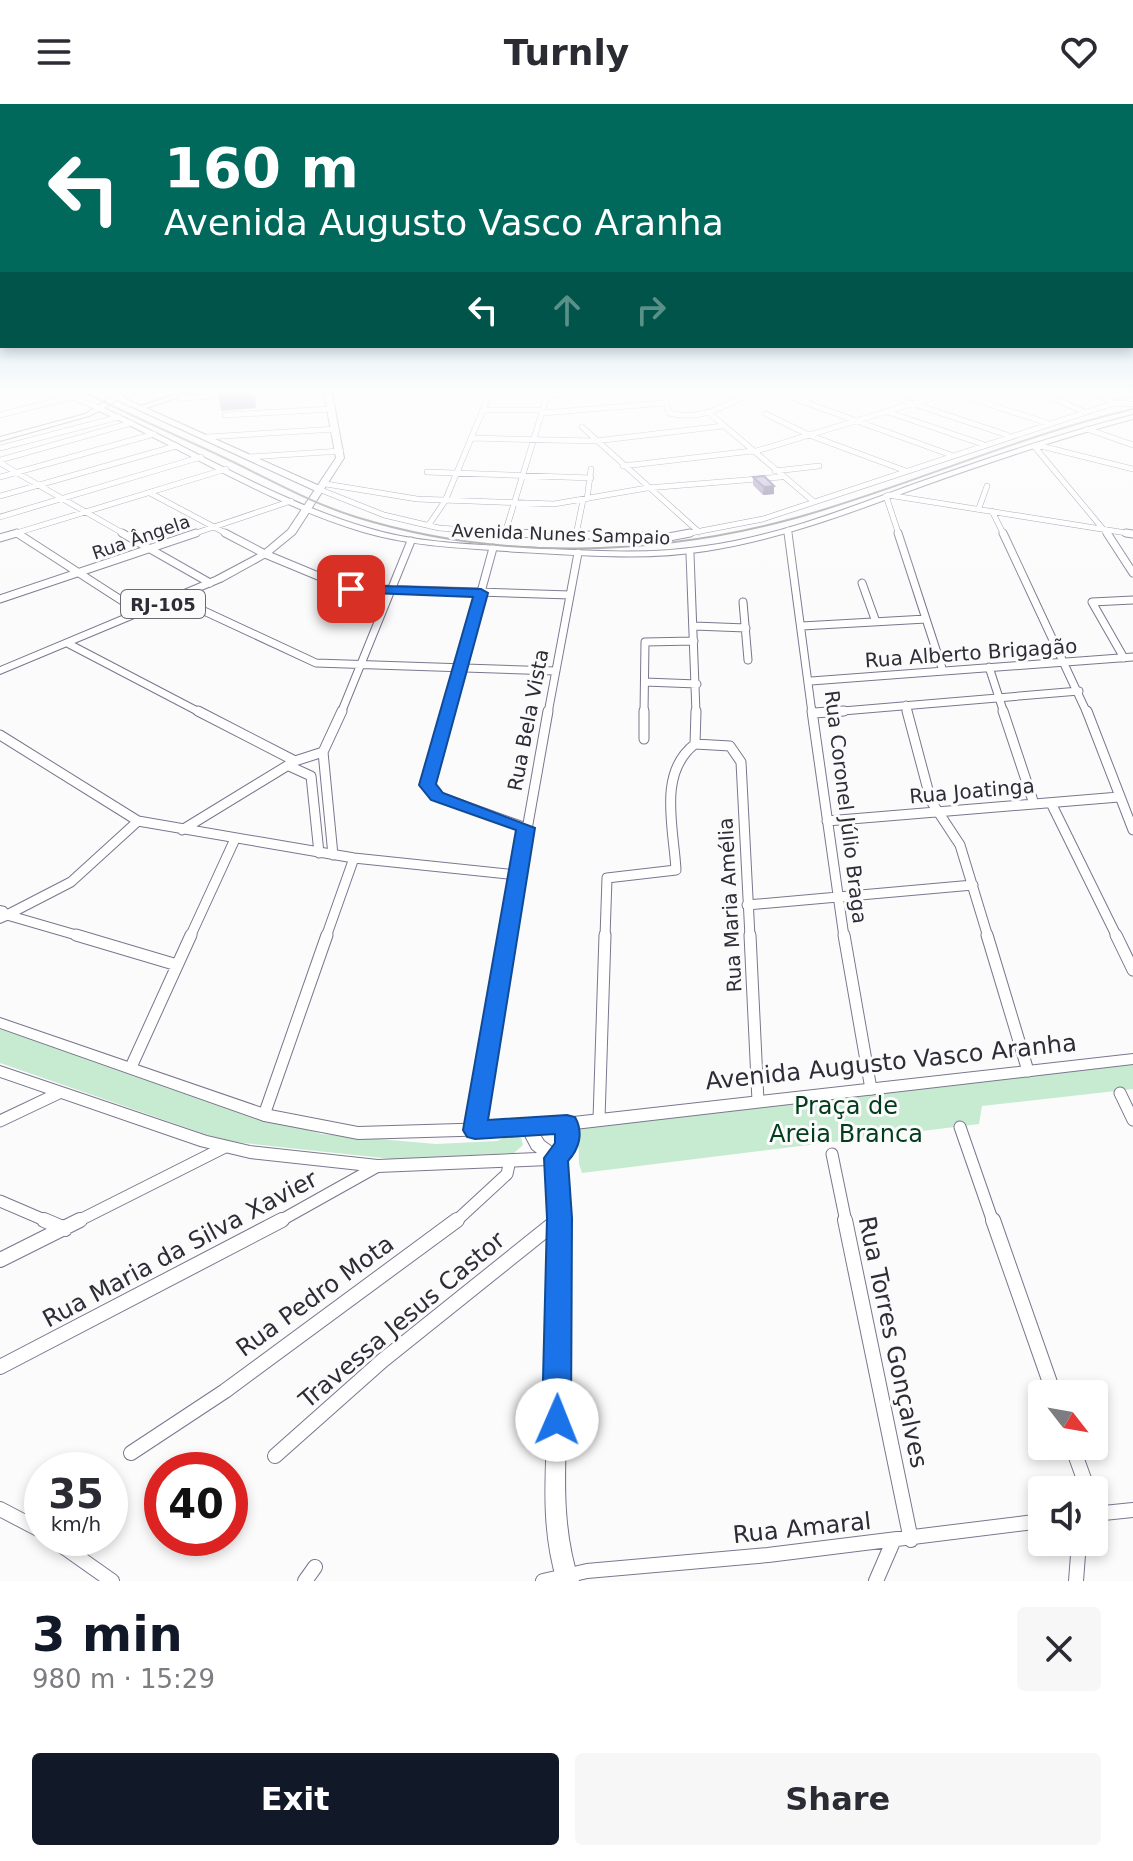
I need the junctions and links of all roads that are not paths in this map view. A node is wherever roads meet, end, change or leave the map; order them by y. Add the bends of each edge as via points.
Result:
1 (0, 462) edge
2 (55, 462) edge
3 (120, 462) edge
4 (185, 462) edge
5 (211, 462) edge
6 (261, 462) edge
7 (336, 462) edge
8 (462, 462) edge
9 (529, 462) edge
10 (618, 462) edge
11 (661, 462) edge
12 (764, 462) edge
13 (882, 462) edge
14 (932, 462) edge
15 (987, 462) edge
16 (1050, 462) edge
17 (1104, 462) edge
18 (623, 466) junction
19 (819, 466) dead end
20 (226, 469) junction
21 (591, 469) dead end
22 (1133, 469) edge
23 (775, 471) junction
24 (906, 471) junction
25 (427, 472) dead end
26 (16, 473) junction
27 (457, 474) junction
28 (525, 476) junction
29 (0, 477) edge
30 (781, 477) junction
31 (591, 478) junction
32 (39, 485) junction
33 (987, 486) dead end
34 (324, 487) junction
35 (647, 488) junction
36 (150, 493) junction
37 (0, 496) edge
38 (887, 496) junction
39 (62, 499) junction
40 (585, 500) junction
41 (291, 501) junction
42 (445, 501) junction
43 (813, 501) junction
44 (517, 502) junction
45 (979, 508) junction
46 (309, 509) junction
47 (992, 511) junction
48 (87, 513) junction
49 (0, 517) edge
50 (428, 526) junction
51 (212, 527) junction
52 (788, 530) junction
53 (1106, 531) junction
54 (699, 532) junction
55 (17, 533) junction
56 (505, 533) junction
57 (1133, 534) edge
58 (576, 536) junction
59 (0, 538) edge
60 (411, 541) junction
61 (493, 548) junction
62 (150, 549) junction
63 (578, 553) junction
64 (265, 554) junction
65 (690, 554) junction
66 (78, 573) junction
67 (1133, 573) edge
68 (210, 583) junction
69 (862, 583) dead end
70 (392, 591) junction
71 (481, 593) junction
72 (570, 595) junction
73 (176, 598) junction
74 (0, 599) edge
75 (1133, 600) edge
76 (743, 602) dead end
77 (141, 613) junction
78 (926, 619) junction
79 (876, 622) junction
80 (694, 626) junction
81 (802, 626) junction
82 (746, 628) junction
83 (694, 641) junction
84 (69, 644) junction
85 (1128, 657) edge
86 (748, 660) dead end
87 (1064, 661) junction
88 (363, 666) junction
89 (989, 667) junction
90 (462, 669) junction
91 (0, 671) edge
92 (556, 671) junction
93 (943, 671) junction
94 (811, 681) junction
95 (645, 682) junction
96 (697, 684) junction
97 (1079, 691) junction
98 (999, 698) junction
99 (906, 705) junction
100 (814, 713) junction
101 (0, 735) edge
102 (644, 739) dead end
103 (695, 744) junction
104 (323, 752) junction
105 (292, 764) junction
106 (1119, 797) junction
107 (1051, 803) junction
108 (1034, 804) junction
109 (937, 812) junction
110 (138, 821) junction
111 (827, 821) junction
112 (526, 828) junction
113 (182, 830) junction
114 (1133, 830) edge
115 (235, 839) junction
116 (319, 853) junction
117 (333, 855) junction
118 (354, 858) junction
119 (517, 875) junction
120 (973, 885) junction
121 (837, 897) junction
122 (747, 905) junction
123 (2, 915) edge
124 (177, 965) junction
125 (1133, 970) edge
126 (0, 1023) edge
127 (1133, 1059) edge
128 (131, 1067) junction
129 (0, 1071) edge
130 (1028, 1071) junction
131 (871, 1089) junction
132 (59, 1093) junction
133 (1120, 1093) dead end
134 (758, 1101) junction
135 (264, 1115) junction
136 (599, 1119) junction
137 (1133, 1120) edge
138 (0, 1121) edge
139 (567, 1124) junction
140 (960, 1127) dead end
141 (529, 1128) junction
142 (475, 1130) junction
143 (225, 1147) junction
144 (832, 1154) dead end
145 (556, 1158) junction
146 (510, 1160) junction
147 (378, 1166) junction
148 (0, 1201) edge
149 (559, 1218) junction
150 (65, 1229) junction
151 (0, 1260) edge
152 (0, 1367) edge
153 (1049, 1380) edge
154 (131, 1453) dead end
155 (275, 1456) dead end
156 (0, 1509) edge
157 (1133, 1510) edge
158 (1108, 1511) edge
159 (24, 1522) edge
160 (1028, 1523) edge
161 (911, 1540) junction
162 (892, 1544) junction
163 (77, 1556) edge
164 (1078, 1556) edge
165 (567, 1576) edge
166 (112, 1581) edge
167 (543, 1581) edge
168 (876, 1581) edge
169 (1076, 1581) edge

1 - 26 street
2 - 26 street
3 - 32 street
4 - 39 street
5 - 20 street, Avenida Nunes Sampaio
6 - 34 street
7 - 34 main road, RJ-105
8 - 27 street
9 - 28 street
10 - 18 street
11 - 18 street
12 - 23 street
13 - 24 street
14 - 24 street
15 - 38 street, Avenida Nunes Sampaio
16 - 53 street
17 - 22 street
18 - 35 street
19 - 23 street
20 - 36 street
20 - 41 street, Avenida Nunes Sampaio
21 - 31 street
23 - 30 street
24 - 43 street
25 - 27 street
26 - 29 street
26 - 32 street
27 - 28 street
27 - 42 street
28 - 31 street
28 - 44 street
30 - 35 street
30 - 43 street
31 - 40 street
32 - 37 street
32 - 39 street
33 - 45 street
34 - 42 street
34 - 46 main road, RJ-105
34 - 50 street via 367,510
35 - 40 street
35 - 54 street
36 - 48 street
36 - 51 street
38 - 45 street
38 - 52 street, Avenida Nunes Sampaio
38 - 78 street
39 - 48 street
39 - 49 street
40 - 44 street
40 - 58 street
41 - 46 street, Avenida Nunes Sampaio
41 - 51 street, Rua Ângela
42 - 44 street
42 - 50 street
43 - 54 street via 763,519
44 - 56 street
45 - 47 street
46 - 60 street, Avenida Nunes Sampaio
46 - 64 main road, RJ-105
47 - 53 street
47 - 87 street
48 - 55 street
48 - 62 street
50 - 56 street
51 - 62 street, Rua Ângela
51 - 64 street
52 - 65 street, Avenida Nunes Sampaio
52 - 81 street, Rua Coronel Júlio Braga
53 - 57 street
53 - 67 street
54 - 58 street via 659,538
55 - 59 street
55 - 66 street
56 - 58 street
60 - 61 street, Avenida Nunes Sampaio
60 - 70 street
61 - 63 street, Avenida Nunes Sampaio
61 - 71 street
62 - 66 street, Rua Ângela
62 - 68 street
63 - 65 street, Avenida Nunes Sampaio
63 - 72 street, Rua Bela Vista
64 - 68 main road, RJ-105
64 - 70 street via 347,588
65 - 80 street
66 - 74 street, Rua Ângela
66 - 77 street
68 - 73 main road, RJ-105
69 - 79 street
70 - 71 street
70 - 88 street
71 - 72 street
71 - 90 street
72 - 92 street, Rua Bela Vista
73 - 77 main road, RJ-105
73 - 88 street via 310,661
75 - 85 street via 1092,602
76 - 82 street
77 - 84 main road, RJ-105
78 - 79 street
78 - 93 street
79 - 81 street
80 - 82 street
80 - 83 street
81 - 94 street, Rua Coronel Júlio Braga
82 - 86 street
83 - 95 street via 645,644
83 - 96 street
84 - 91 main road, RJ-105
84 - 105 street
85 - 87 street, Rua Alberto Brigagão
87 - 89 street, Rua Alberto Brigagão
87 - 97 street
88 - 90 street
88 - 104 street
89 - 93 street, Rua Alberto Brigagão
89 - 98 street
90 - 92 street
90 - 112 street via 428,789
92 - 112 street, Rua Bela Vista
93 - 94 street, Rua Alberto Brigagão
94 - 100 street, Rua Coronel Júlio Braga
95 - 96 street
95 - 102 street
96 - 103 street
97 - 98 street
97 - 106 street
98 - 99 street
98 - 108 street
99 - 100 street
99 - 109 street
100 - 111 street, Rua Coronel Júlio Braga
101 - 110 street
103 - 122 street, Rua Maria Amélia via 730,746 741,762
103 - 136 street via 677,760 672,785 676,870 607,878
104 - 105 street
104 - 117 street
105 - 113 street
105 - 116 street via 311,776
106 - 107 street, Rua Joatinga
106 - 114 street
107 - 108 street, Rua Joatinga
107 - 125 street
108 - 109 street, Rua Joatinga
109 - 111 street, Rua Joatinga
109 - 120 street via 960,845
110 - 113 street
110 - 123 street via 71,882
111 - 121 street, Rua Coronel Júlio Braga
112 - 119 street, Rua Bela Vista
113 - 115 street
115 - 116 street
115 - 124 street
116 - 117 street
117 - 118 street
118 - 119 street
118 - 135 street
119 - 142 street, Rua Bela Vista
120 - 121 street
120 - 130 street
121 - 122 street
121 - 131 street, Rua Coronel Júlio Braga
122 - 134 street, Rua Maria Amélia
123 - 124 street
124 - 128 street
126 - 128 street, Avenida Augusto Vasco Aranha
127 - 130 street, Avenida Augusto Vasco Aranha
128 - 135 street, Avenida Augusto Vasco Aranha
129 - 132 street
130 - 131 street, Avenida Augusto Vasco Aranha
131 - 134 street, Avenida Augusto Vasco Aranha
132 - 138 street
132 - 143 street
133 - 137 street
134 - 136 street, Avenida Augusto Vasco Aranha
135 - 142 street, Avenida Augusto Vasco Aranha via 358,1133
136 - 139 street, Avenida Augusto Vasco Aranha
139 - 141 street, Avenida Augusto Vasco Aranha
139 - 145 street via 567,1146
140 - 153 street
141 - 142 street, Avenida Augusto Vasco Aranha
141 - 145 street via 538,1145
143 - 147 street
143 - 150 street
144 - 161 street, Rua Torres Gonçalves
145 - 146 street
145 - 149 street
146 - 147 street
146 - 154 street, Rua Pedro Mota via 507,1174 464,1215 225,1391
147 - 152 street, Rua Maria da Silva Xavier
148 - 150 street
149 - 155 street, Travessa Jesus Castor via 382,1361
149 - 165 street via 556,1477
150 - 151 street
156 - 159 street
157 - 158 street
160 - 161 street, Rua Amaral
161 - 162 street, Rua Amaral
162 - 165 street, Rua Amaral
162 - 168 street
163 - 166 street
164 - 169 street
165 - 167 street

